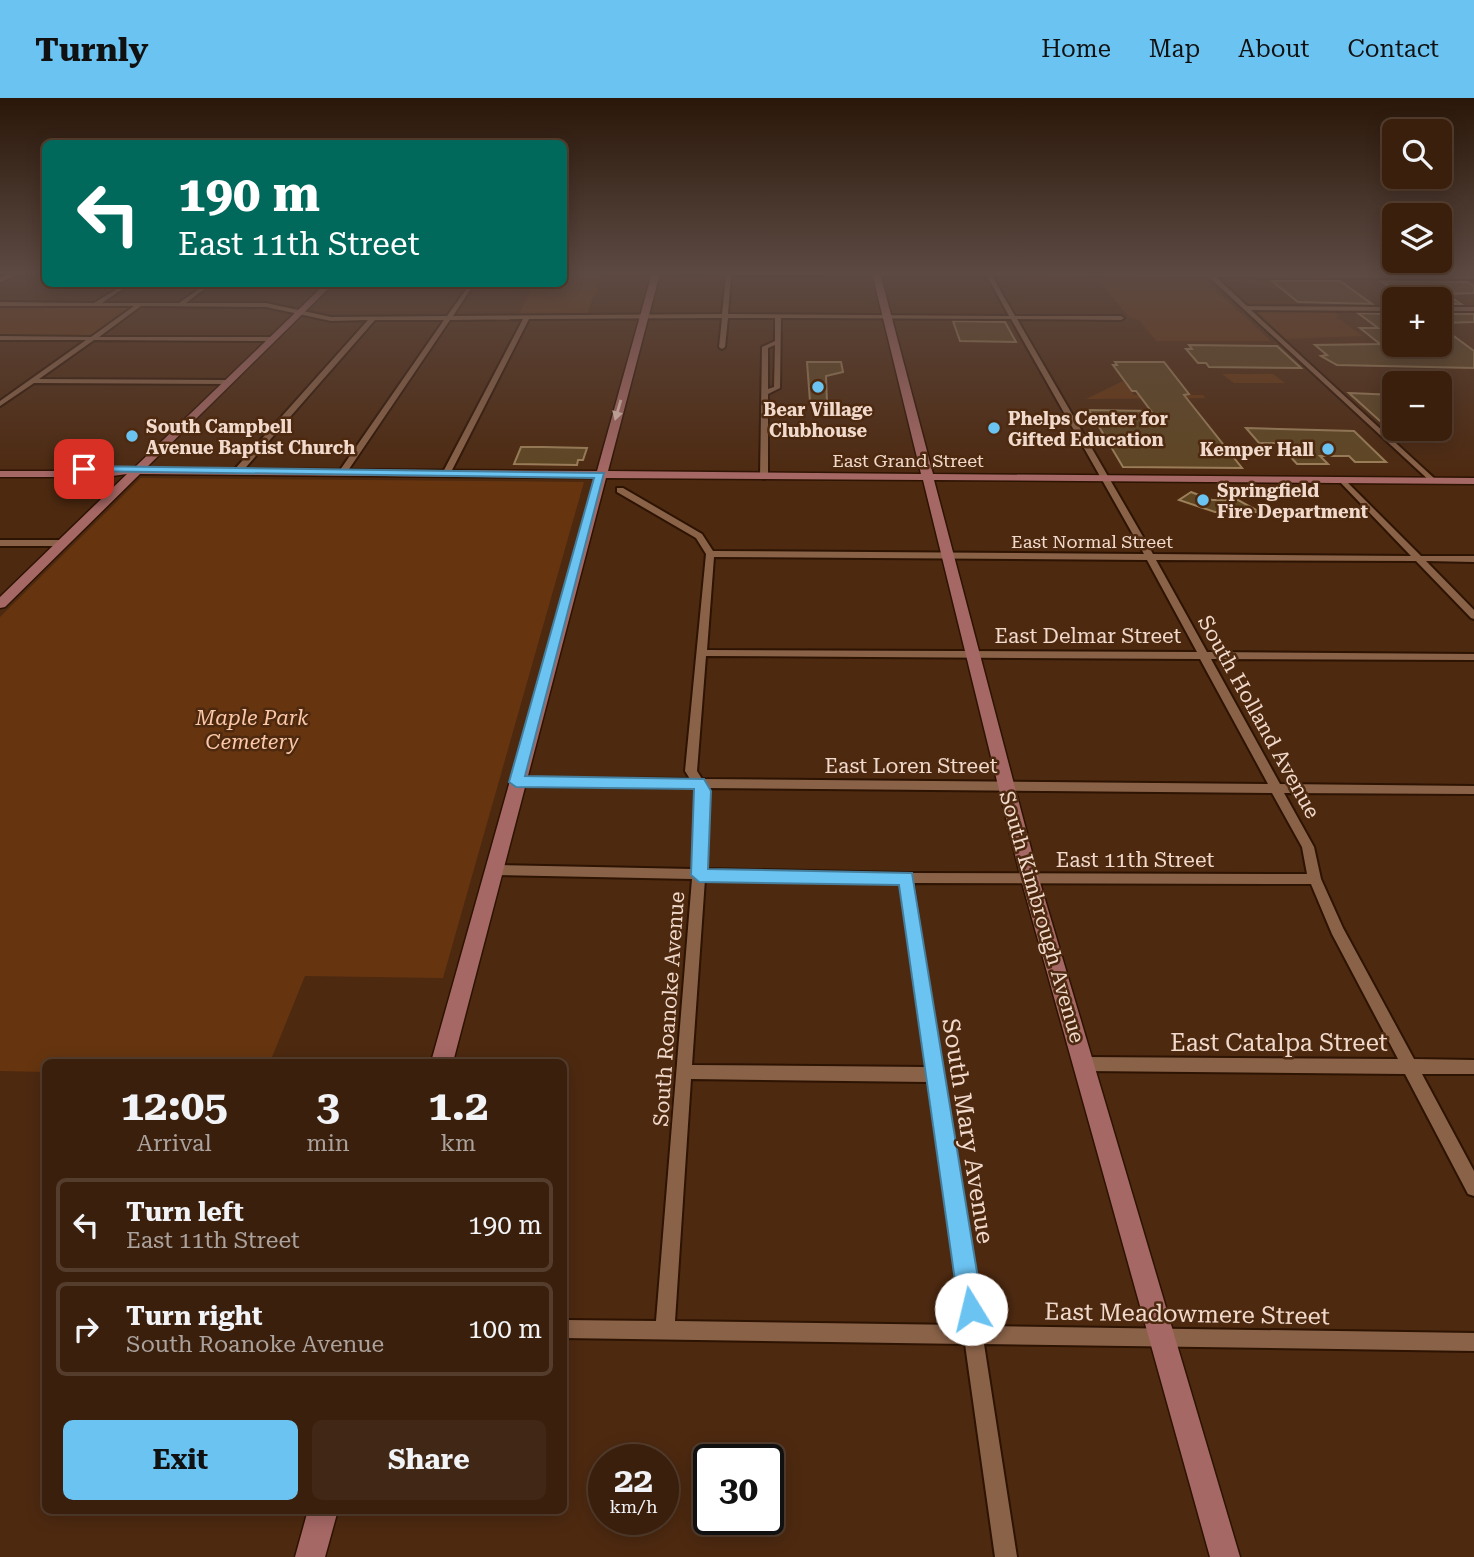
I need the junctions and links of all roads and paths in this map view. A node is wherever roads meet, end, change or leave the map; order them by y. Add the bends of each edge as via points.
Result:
1 (88, 341) edge
2 (269, 341) edge
3 (353, 341) edge
4 (433, 341) edge
5 (515, 341) edge
6 (637, 341) edge
7 (722, 341) edge
8 (893, 341) edge
9 (1028, 341) edge
10 (1282, 341) edge
11 (779, 342) joint
12 (722, 346) dead end
13 (32, 382) junction
14 (227, 382) junction
15 (766, 392) junction
16 (0, 404) edge
17 (0, 471) edge
18 (129, 471) junction
19 (237, 472) junction
20 (342, 473) junction
21 (58, 474) junction
22 (446, 474) junction
23 (600, 475) junction
24 (764, 477) junction
25 (927, 477) junction
26 (1105, 478) junction
27 (1343, 480) junction
28 (1432, 481) junction
29 (1474, 481) edge
30 (620, 490) dead end
31 (110, 497) junction
32 (0, 543) edge
33 (62, 543) junction
34 (710, 554) junction
35 (948, 556) junction
36 (1150, 557) junction
37 (1419, 559) junction
38 (1474, 559) edge
39 (0, 604) edge
40 (1474, 617) edge
41 (702, 653) junction
42 (973, 654) junction
43 (1204, 656) junction
44 (1474, 657) edge
45 (516, 782) junction
46 (698, 783) junction
47 (1004, 786) junction
48 (1276, 787) junction
49 (1474, 790) edge
50 (494, 870) junction
51 (699, 875) junction
52 (906, 878) junction
53 (1030, 878) junction
54 (1315, 879) junction
55 (443, 1059) edge
56 (1084, 1064) junction
57 (1409, 1066) junction
58 (1474, 1067) edge
59 (685, 1072) junction
60 (935, 1075) junction
61 (1474, 1188) edge
62 (567, 1329) edge
63 (665, 1331) junction
64 (975, 1335) junction
65 (1164, 1339) junction
66 (1474, 1342) edge
67 (322, 1514) edge
68 (310, 1557) edge
69 (1006, 1557) edge
70 (1226, 1557) edge

1 - 13 street
2 - 14 main road
3 - 19 street
4 - 20 street
5 - 22 street
6 -> 23 main road
7 - 12 street
8 - 25 main road, South Kimbrough Avenue
9 - 26 street, South Holland Avenue
10 - 28 street
11 - 15 street via 777,388
11 - 15 street via 765,347
13 - 14 street
13 - 16 street
14 - 18 main road
15 - 24 street
17 - 18 main road
17 - 21 main road
18 - 19 main road, East Grand Street
18 - 21 main road
18 - 31 main road
19 - 20 main road, East Grand Street
20 - 22 main road, East Grand Street
21 - 31 main road via 107,480
22 - 23 main road, East Grand Street
23 - 24 main road, East Grand Street
23 - 45 main road
24 - 25 main road, East Grand Street
25 - 26 main road, East Grand Street
25 - 35 main road, South Kimbrough Avenue
26 - 27 main road, East Grand Street
26 - 36 street, South Holland Avenue
27 - 28 main road, East Grand Street
27 - 37 street
28 - 29 main road, East Grand Street
30 - 34 street via 699,536
31 - 33 main road
32 - 33 street
33 - 39 main road
34 - 35 street, East Normal Street
34 - 41 street, South Roanoke Avenue
35 - 36 street, East Normal Street
35 - 42 main road, South Kimbrough Avenue
36 - 37 street, East Normal Street
36 - 43 street, South Holland Avenue
37 - 38 street, East Normal Street
37 - 40 street
41 - 42 street, East Delmar Street
41 - 46 street, South Roanoke Avenue via 691,771
42 - 43 street, East Delmar Street
42 - 47 main road, South Kimbrough Avenue
43 - 44 street, East Delmar Street
43 - 48 street, South Holland Avenue
45 - 46 street, East Loren Street
45 - 50 main road
46 - 47 street, East Loren Street
46 - 51 street, South Roanoke Avenue via 703,791
47 - 48 street, East Loren Street
47 - 53 main road, South Kimbrough Avenue
48 - 49 street, East Loren Street
48 - 54 street, South Holland Avenue via 1308,846
50 - 51 street, East 11th Street
50 - 55 main road
51 - 52 street, East 11th Street
51 - 59 street, South Roanoke Avenue
52 - 53 street, East 11th Street
52 - 60 street, South Mary Avenue
53 - 54 street, East 11th Street
53 - 56 main road, South Kimbrough Avenue
54 - 57 street, South Holland Avenue
56 - 57 street, East Catalpa Street
56 - 65 main road, South Kimbrough Avenue
57 - 58 street, East Catalpa Street
57 - 61 street, South Holland Avenue
59 - 60 street
59 - 63 street, South Roanoke Avenue
60 - 64 street, South Mary Avenue
62 - 63 street, East Meadowmere Street
63 - 64 street, East Meadowmere Street
64 - 65 street, East Meadowmere Street
64 - 69 street, South Mary Avenue
65 - 66 street, East Meadowmere Street
65 - 70 main road, South Kimbrough Avenue
67 - 68 main road

